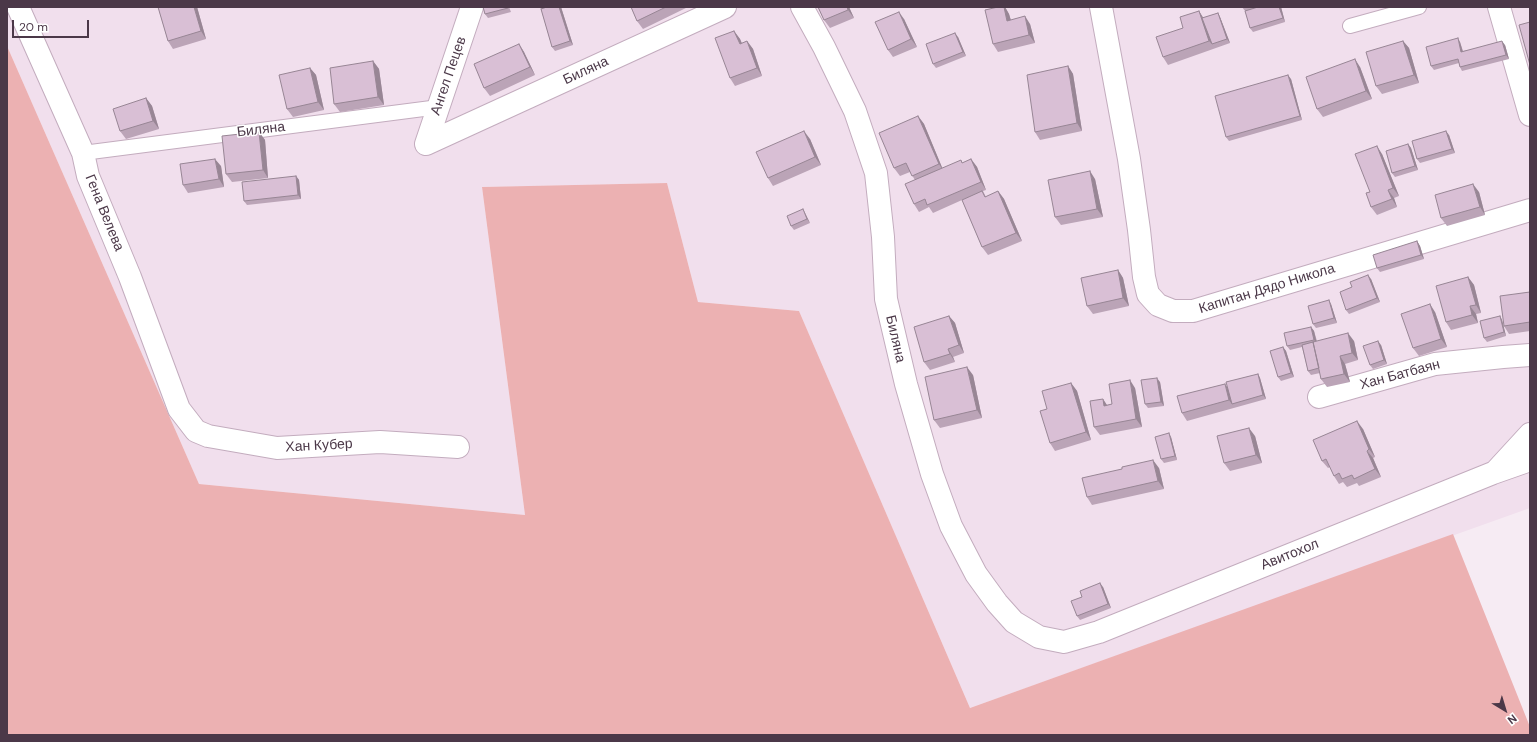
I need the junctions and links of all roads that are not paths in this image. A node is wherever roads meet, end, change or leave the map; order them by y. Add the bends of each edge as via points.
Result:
1 (18, 7) edge
2 (472, 7) edge
3 (724, 7) edge
4 (802, 7) edge
5 (1101, 7) edge
6 (1419, 7) edge
7 (1499, 7) edge
8 (1350, 26) dead end
9 (439, 107) junction
10 (1530, 115) edge
11 (426, 144) joint
12 (83, 153) junction
13 (1530, 210) edge
14 (1530, 355) edge
15 (1319, 397) dead end
16 (187, 421) joint
17 (1530, 434) edge
18 (458, 447) dead end
19 (1530, 460) edge
20 (1493, 473) junction
21 (1048, 639) joint

1 - 12 street, Гена Велева
2 - 9 street, Ангел Пецев
3 - 11 street, Биляна
4 - 21 street, Биляна via 855,111 876,174 886,300 906,384 932,474 951,526 976,574 997,603 1014,622 1039,637
5 - 13 street, Капитан Дядо Никола via 1129,159 1144,277 1148,294 1158,305 1173,311 1193,311
6 - 8 lane
7 - 10 street
9 - 11 street, Ангел Пецев
9 - 12 lane, Биляна
12 - 16 street, Гена Велева via 88,176 130,277 179,409
14 - 15 street, Хан Батбаян via 1435,364
16 - 18 street, Хан Кубер via 196,431 208,436 277,448 380,442
17 - 20 street
19 - 20 street, Авитохол
20 - 21 street, Авитохол via 1099,632 1064,642

